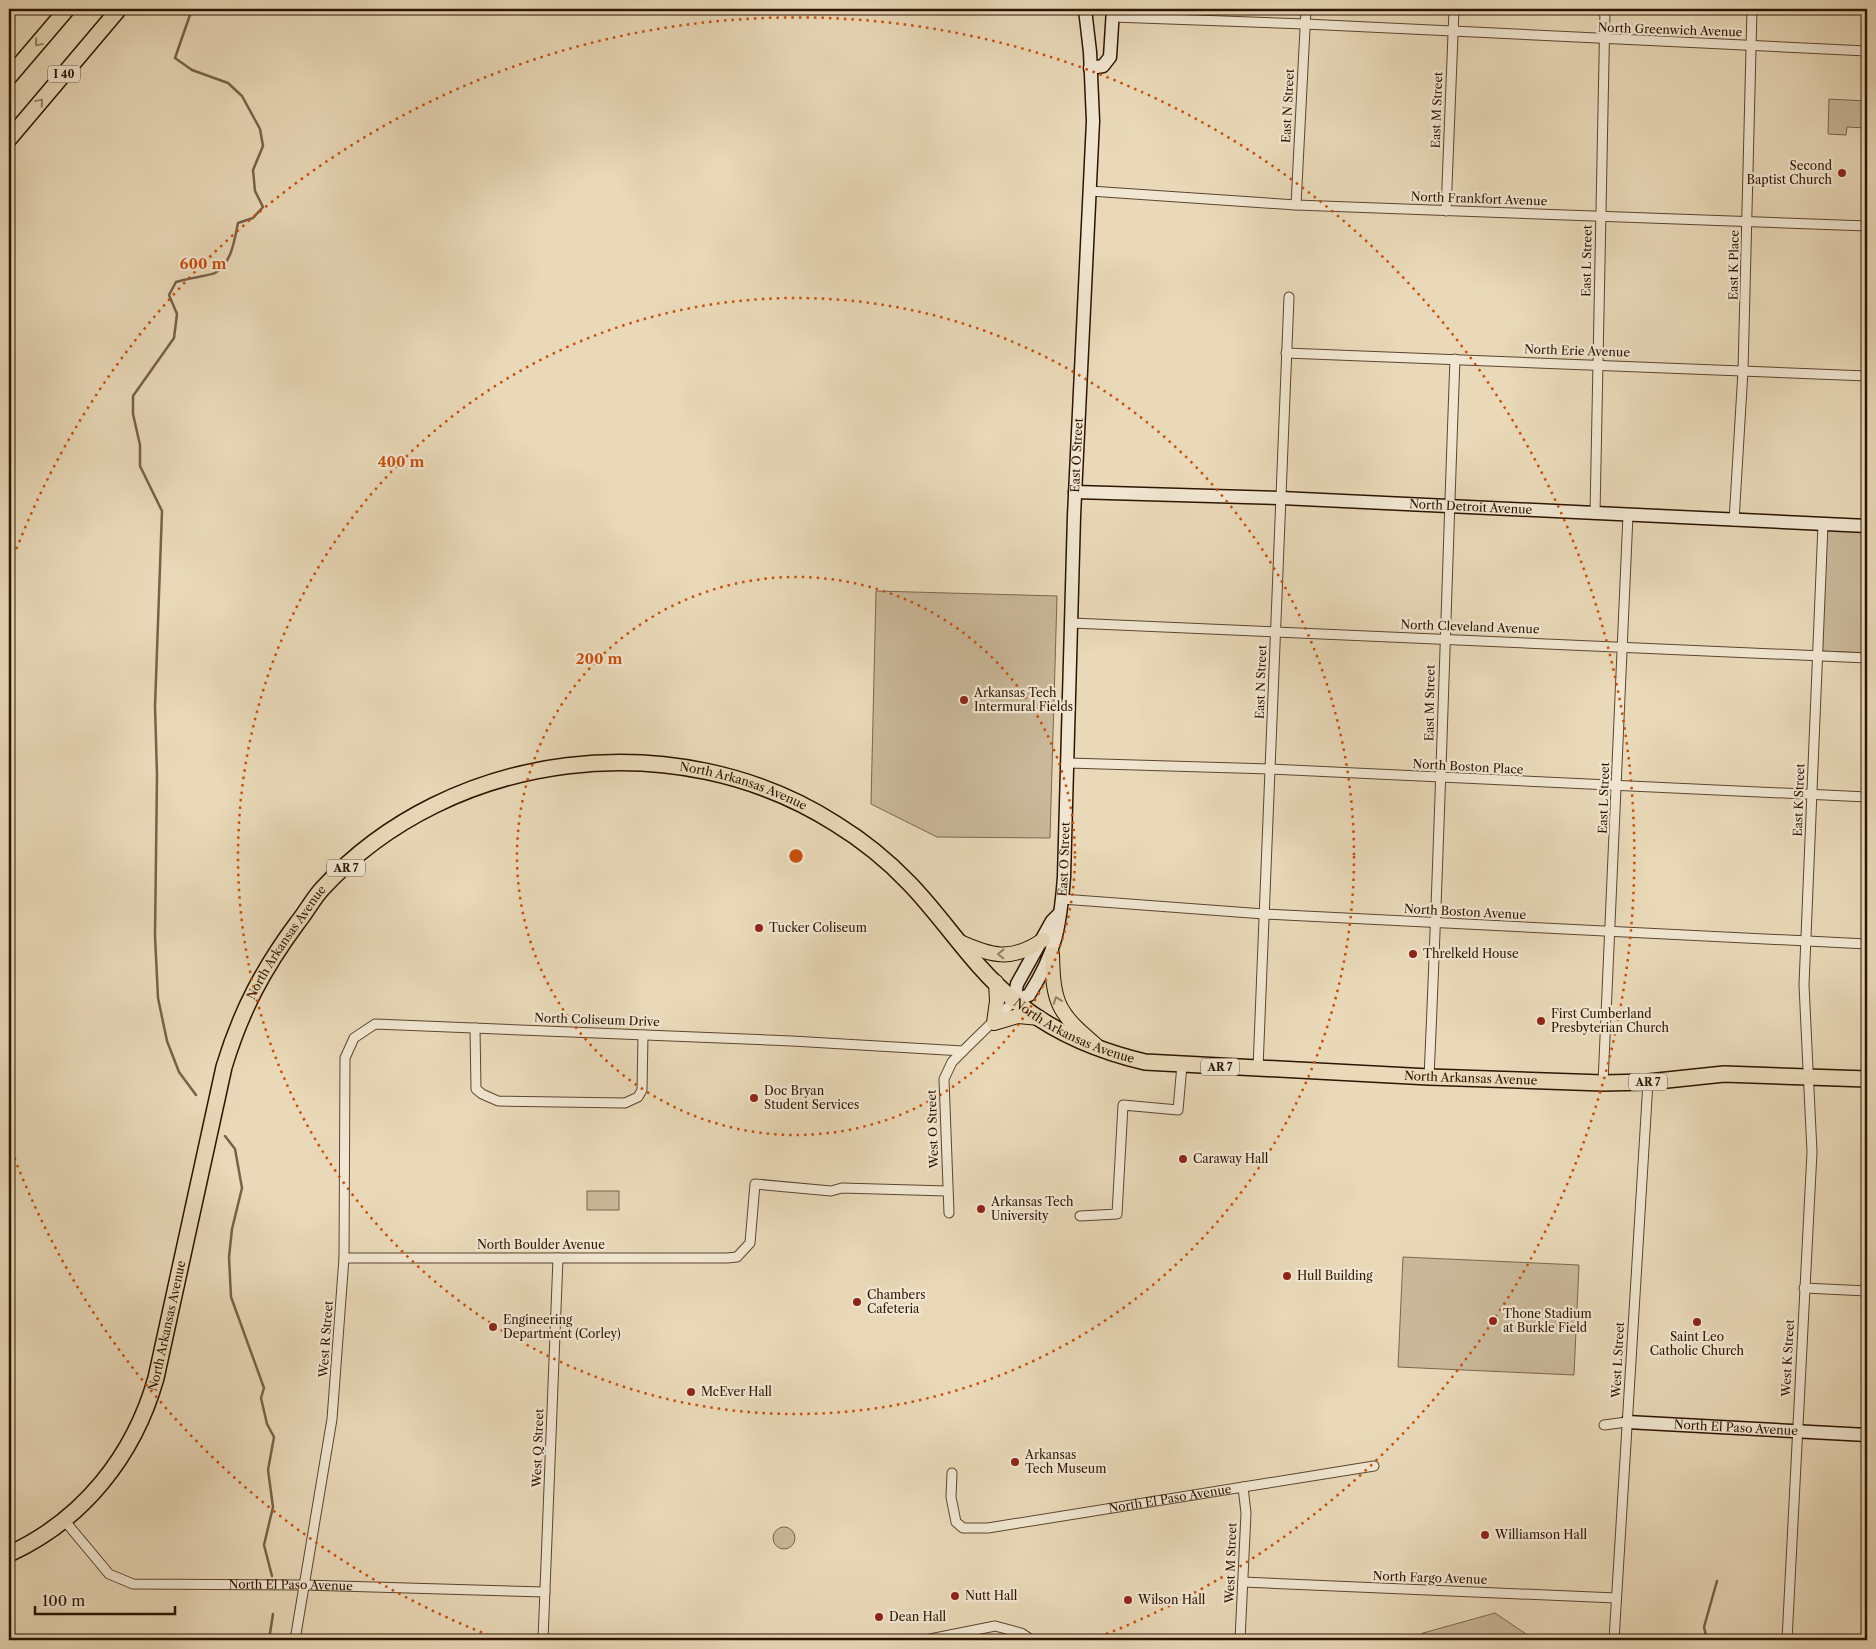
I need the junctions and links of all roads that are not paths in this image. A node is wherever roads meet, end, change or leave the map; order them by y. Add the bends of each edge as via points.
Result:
1 (67, 9) edge
2 (119, 9) edge
3 (1085, 9) edge
4 (1306, 9) edge
5 (1454, 9) edge
6 (1605, 9) edge
7 (1752, 9) edge
8 (1113, 13) edge
9 (1305, 24) junction
10 (1453, 31) junction
11 (1604, 40) junction
12 (1751, 46) junction
13 (1867, 51) edge
14 (1090, 68) junction
15 (9, 77) edge
16 (9, 139) edge
17 (1090, 191) junction
18 (1296, 205) junction
19 (1446, 212) junction
20 (1601, 215) junction
21 (1747, 222) junction
22 (1867, 226) edge
23 (1288, 297) dead end
24 (1286, 353) junction
25 (1455, 359) junction
26 (1597, 364) junction
27 (1743, 371) junction
28 (1867, 376) edge
29 (1075, 492) junction
30 (1280, 498) junction
31 (1449, 506) junction
32 (1595, 514) junction
33 (1628, 515) junction
34 (1734, 521) junction
35 (1823, 524) junction
36 (1867, 526) edge
37 (1072, 623) junction
38 (1275, 631) junction
39 (1444, 638) junction
40 (1622, 646) junction
41 (1817, 656) junction
42 (1867, 658) edge
43 (1068, 763) junction
44 (1270, 770) junction
45 (1441, 778) junction
46 (1617, 785) junction
47 (1812, 795) junction
48 (1867, 797) edge
49 (1062, 899) junction
50 (1060, 914) junction
51 (1264, 914) junction
52 (1436, 923) junction
53 (1611, 931) junction
54 (1043, 940) junction
55 (958, 941) junction
56 (1805, 941) junction
57 (1867, 944) edge
58 (1052, 954) junction
59 (996, 982) junction
60 (1014, 1001) junction
61 (1040, 1018) junction
62 (994, 1023) junction
63 (475, 1028) junction
64 (643, 1035) junction
65 (354, 1038) joint
66 (1100, 1049) junction
67 (963, 1051) junction
68 (1182, 1065) junction
69 (1258, 1068) junction
70 (1428, 1077) junction
71 (1810, 1077) junction
72 (1867, 1079) edge
73 (1648, 1082) junction
74 (1604, 1083) junction
75 (947, 1191) junction
76 (948, 1213) dead end
77 (1080, 1216) dead end
78 (344, 1258) junction
79 (558, 1258) junction
80 (1804, 1288) junction
81 (1867, 1291) edge
82 (1627, 1422) junction
83 (1604, 1426) dead end
84 (1796, 1432) junction
85 (1867, 1435) edge
86 (1374, 1466) dead end
87 (952, 1473) dead end
88 (1243, 1487) junction
89 (64, 1520) junction
90 (9, 1554) edge
91 (1243, 1582) junction
92 (304, 1585) junction
93 (545, 1592) junction
94 (1616, 1598) junction
95 (925, 1639) edge
96 (295, 1640) edge
97 (543, 1640) edge
98 (1032, 1640) edge
99 (1240, 1640) edge
100 (1614, 1640) edge
101 (1787, 1640) edge

1 -> 15 highway
16 -> 2 highway, I 40
3 - 14 street, East O Street
4 - 9 street, East N Street
5 - 10 street, East M Street
6 - 11 street, East L Street
7 - 12 street, East K Place
8 - 9 street, North Greenwich Avenue
8 - 14 street via 1110,57 1103,66
9 - 10 street, North Greenwich Avenue
9 - 18 street, East N Street
10 - 11 street, North Greenwich Avenue
10 - 19 street, East M Street
11 - 12 street, North Greenwich Avenue
11 - 20 street, East L Street
12 - 13 street, North Greenwich Avenue
12 - 21 street, East K Place
14 - 17 street, East O Street via 1093,120
17 - 18 street, North Frankfort Avenue
17 - 29 street, East O Street
18 - 19 street, North Frankfort Avenue
19 - 20 street, North Frankfort Avenue
20 - 21 street, North Frankfort Avenue
20 - 26 street, East L Street
21 - 22 street, North Frankfort Avenue
21 - 27 street, East K Place
23 - 24 street, East N Street
24 - 25 street, North Erie Avenue
24 - 30 street, East N Street
25 - 26 street, North Erie Avenue
25 - 31 street, East M Street
26 - 27 street, North Erie Avenue
26 - 32 street, East L Street
27 - 28 street, North Erie Avenue
27 - 34 street, East K Place
29 - 30 street, North Detroit Avenue
29 - 37 street, East O Street
30 - 31 street, North Detroit Avenue
30 - 38 street, East N Street
31 - 32 street, North Detroit Avenue
31 - 39 street, East M Street
32 - 33 street, North Detroit Avenue
33 - 34 street, North Detroit Avenue
33 - 40 street, East L Street
34 - 35 street, North Detroit Avenue
35 - 36 street, North Detroit Avenue
35 - 41 street, East K Street
37 - 38 street, North Cleveland Avenue
37 - 43 street, East O Street
38 - 39 street, North Cleveland Avenue
38 - 44 street, East N Street
39 - 40 street, North Cleveland Avenue
39 - 45 street, East M Street
40 - 41 street, North Cleveland Avenue
40 - 46 street, East L Street
41 - 42 street, North Cleveland Avenue
41 - 47 street, East K Street
43 - 44 street, North Boston Place
43 - 49 street, East O Street
44 - 45 street, North Boston Place
44 - 51 street, East N Street
45 - 46 street, North Boston Place
45 - 52 street, East M Street
46 - 47 street, North Boston Place
46 - 53 street, East L Street
47 - 48 street, North Boston Place
47 - 56 street, East K Street
49 - 50 street, East O Street
49 - 51 street, North Boston Avenue
50 - 54 street, East O Street
50 - 58 street, East O Street
51 - 52 street, North Boston Avenue
51 - 69 street, East N Street
52 - 53 street, North Boston Avenue
52 - 70 street, East M Street
53 - 56 street, North Boston Avenue
53 - 74 street, East L Street
54 -> 55 main road via 1022,952 1002,956 986,954
54 - 60 street, East O Street via 1017,984
55 - 59 highway, North Arkansas Avenue / AR 7
55 - 89 highway, North Arkansas Avenue / AR 7 via 909,883 880,856 836,824 788,799 737,780 685,767 627,762 570,765 513,774 458,794 406,821 359,855 322,890 267,964 240,1018 224,1067 149,1404 118,1463 89,1498
56 - 57 street, North Boston Avenue
56 - 71 street, East K Street via 1804,985
58 - 60 street, East O Street via 1029,996
66 -> 58 main road via 1073,1026 1056,1001 1052,985
59 - 60 highway, North Arkansas Avenue / AR 7
59 - 62 main road
60 - 61 highway, North Arkansas Avenue / AR 7
60 - 62 street, West O Street
61 - 62 main road via 1018,1016
61 - 66 highway, North Arkansas Avenue / AR 7
62 - 67 street, West O Street
63 - 64 street, North Coliseum Drive
63 - 64 street via 476,1089 498,1101 625,1103 638,1097 642,1090
63 - 65 street, North Coliseum Drive via 375,1024
64 - 67 street, North Coliseum Drive
65 - 78 street, West R Street via 345,1058
66 - 68 highway, North Arkansas Avenue / AR 7 via 1145,1062
67 - 75 street, West O Street via 952,1062 944,1079
68 - 69 highway, North Arkansas Avenue / AR 7
68 - 77 street via 1178,1110 1123,1105 1117,1214
69 - 70 highway, North Arkansas Avenue / AR 7
70 - 74 highway, North Arkansas Avenue / AR 7
71 - 72 highway, North Arkansas Avenue / AR 7
71 - 73 highway, North Arkansas Avenue / AR 7 via 1724,1074
71 - 80 street, West K Street via 1812,1152
73 - 74 highway, North Arkansas Avenue / AR 7
73 - 82 street, West L Street
75 - 76 street, West O Street
75 - 79 street, North Boulder Avenue via 842,1188 831,1191 755,1184 750,1243 737,1257
78 - 79 street, North Boulder Avenue
78 - 92 street, West R Street via 332,1419
79 - 93 street, West Q Street
80 - 81 street
80 - 84 street, West K Street
82 - 83 street, North El Paso Avenue
82 - 84 street, North El Paso Avenue
82 - 94 street, West L Street
84 - 85 street, North El Paso Avenue
84 - 101 street, West K Street
86 - 88 street, North El Paso Avenue
87 - 88 street, North El Paso Avenue via 951,1497 956,1522 964,1528 988,1528
88 - 91 street, West M Street via 1246,1512
89 - 90 highway, North Arkansas Avenue / AR 7
89 - 92 street, North El Paso Avenue via 109,1574 133,1584
91 - 94 street, North Fargo Avenue
91 - 99 street, West M Street
92 - 93 street, North El Paso Avenue
92 - 96 street, West R Street
93 - 97 street, West Q Street
94 - 100 street, West L Street
95 - 98 street via 995,1626 1021,1633

